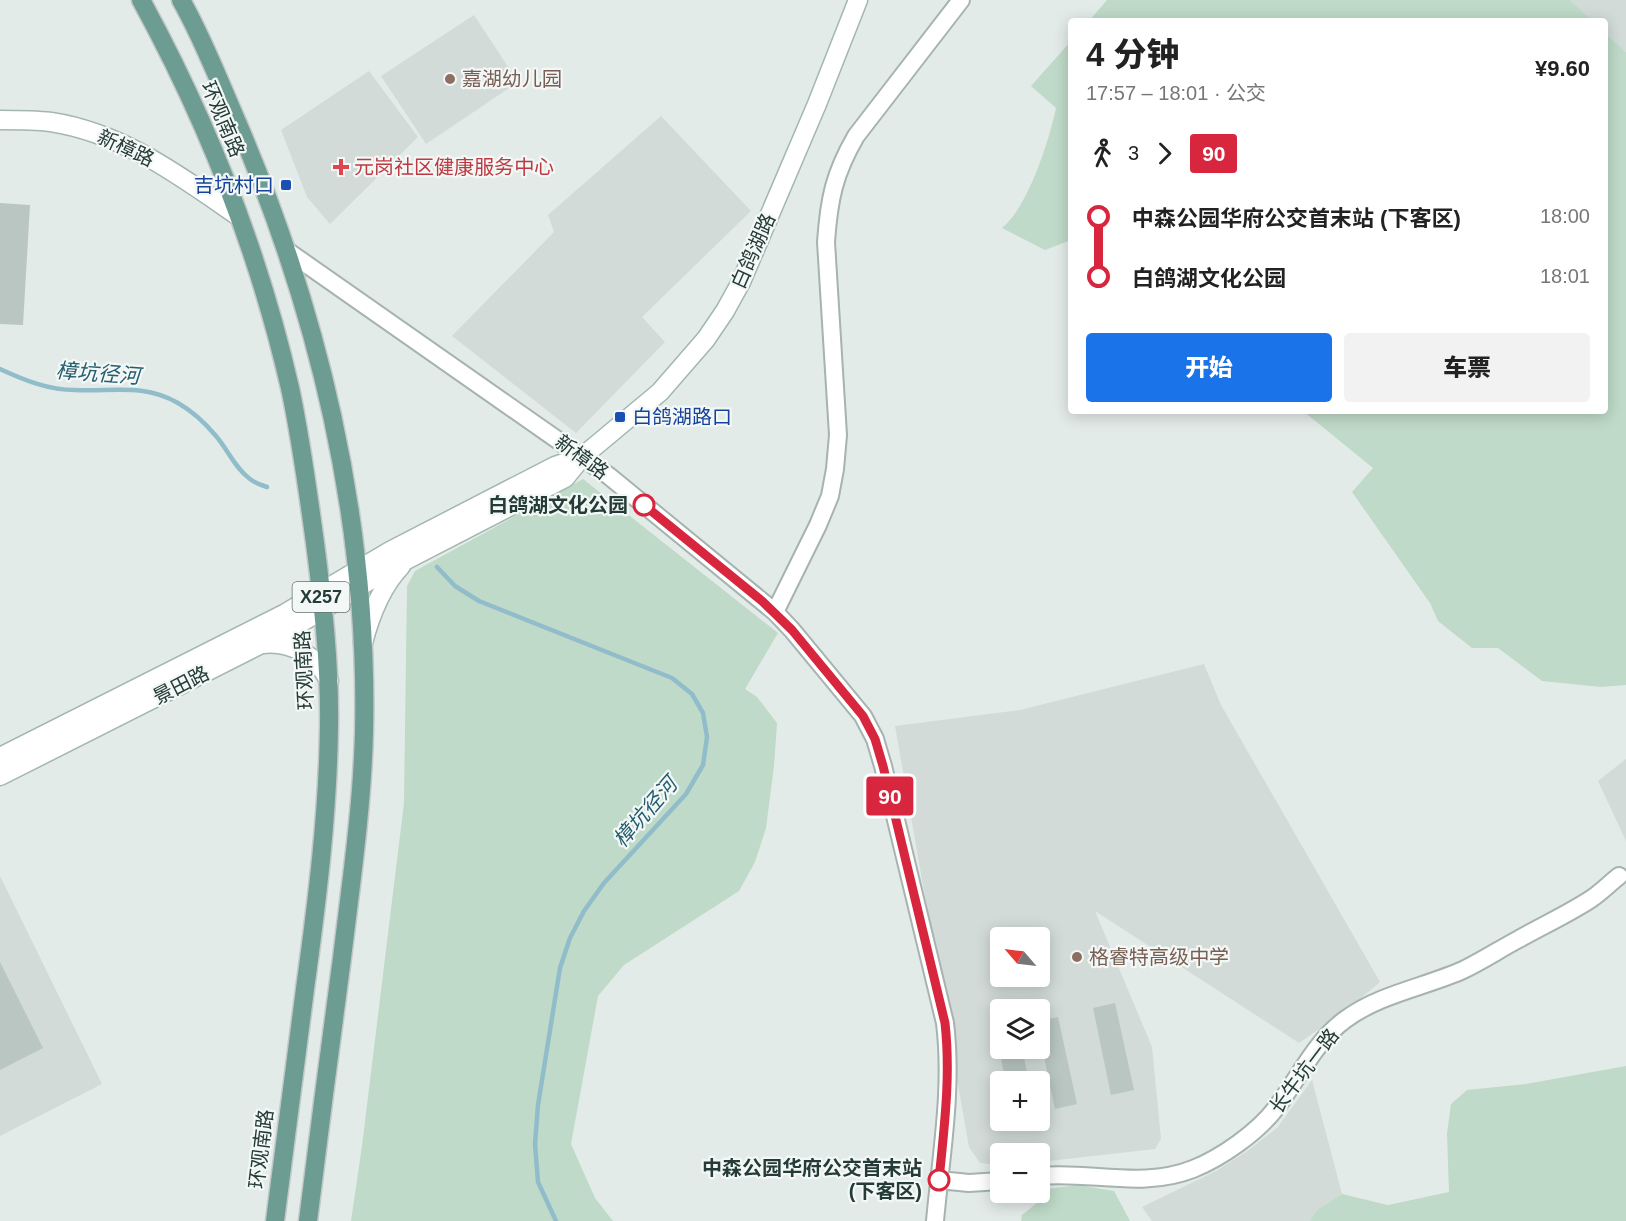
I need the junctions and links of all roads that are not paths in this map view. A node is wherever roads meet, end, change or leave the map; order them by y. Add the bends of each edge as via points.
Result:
1 (141, 0) edge
2 (181, 0) edge
3 (858, 0) edge
4 (961, 0) edge
5 (0, 120) edge
6 (238, 216) junction
7 (286, 250) junction
8 (582, 457) junction
9 (411, 558) junction
10 (357, 579) junction
11 (322, 601) junction
12 (775, 612) junction
13 (261, 644) junction
14 (363, 644) junction
15 (329, 681) junction
16 (0, 757) edge
17 (0, 776) edge
18 (1618, 876) dead end
19 (1050, 1175) edge
20 (939, 1180) junction
21 (990, 1182) edge
22 (275, 1221) edge
23 (308, 1221) edge
24 (934, 1221) edge

1 - 6 main road, 环观南路 / X257 via 182,81
2 - 7 main road, 环观南路 / X257 via 254,161
3 - 8 street, 白鸽湖路 via 750,261 725,311 660,392
4 - 12 street via 856,136 833,185 826,242 838,435 835,469 830,496 818,525
5 - 6 street, 新樟路 via 50,122 117,141 159,163
6 - 11 main road, 环观南路 / X257 via 267,298 291,391
7 - 8 street, 新樟路
7 - 10 main road, 环观南路 / X257 via 327,393
8 - 9 street, 白鸽湖路 via 565,478
8 - 10 street, 白鸽湖路 via 555,466 390,550
8 - 12 street, 新樟路
9 - 10 street, 白鸽湖路
9 - 14 street via 384,591
10 - 11 street, 景田路
10 - 14 main road, 环观南路 / X257
11 - 13 street, 景田路 via 289,630
11 - 15 main road, 环观南路 / X257
11 - 16 street, 景田路 via 284,614
12 - 20 street, 新樟路 via 863,716 883,766 945,1023 948,1087
13 - 15 street via 289,646 310,656
13 - 17 street, 景田路
14 - 23 main road, 环观南路 / X257 via 364,735 356,848
15 - 22 main road, 环观南路 / X257 via 323,849
18 - 19 street, 长牛坑一路 via 1591,899 1462,970 1344,1020 1320,1045 1267,1120 1203,1164 1178,1174 1141,1180
20 - 21 street
20 - 24 street, 新樟路

